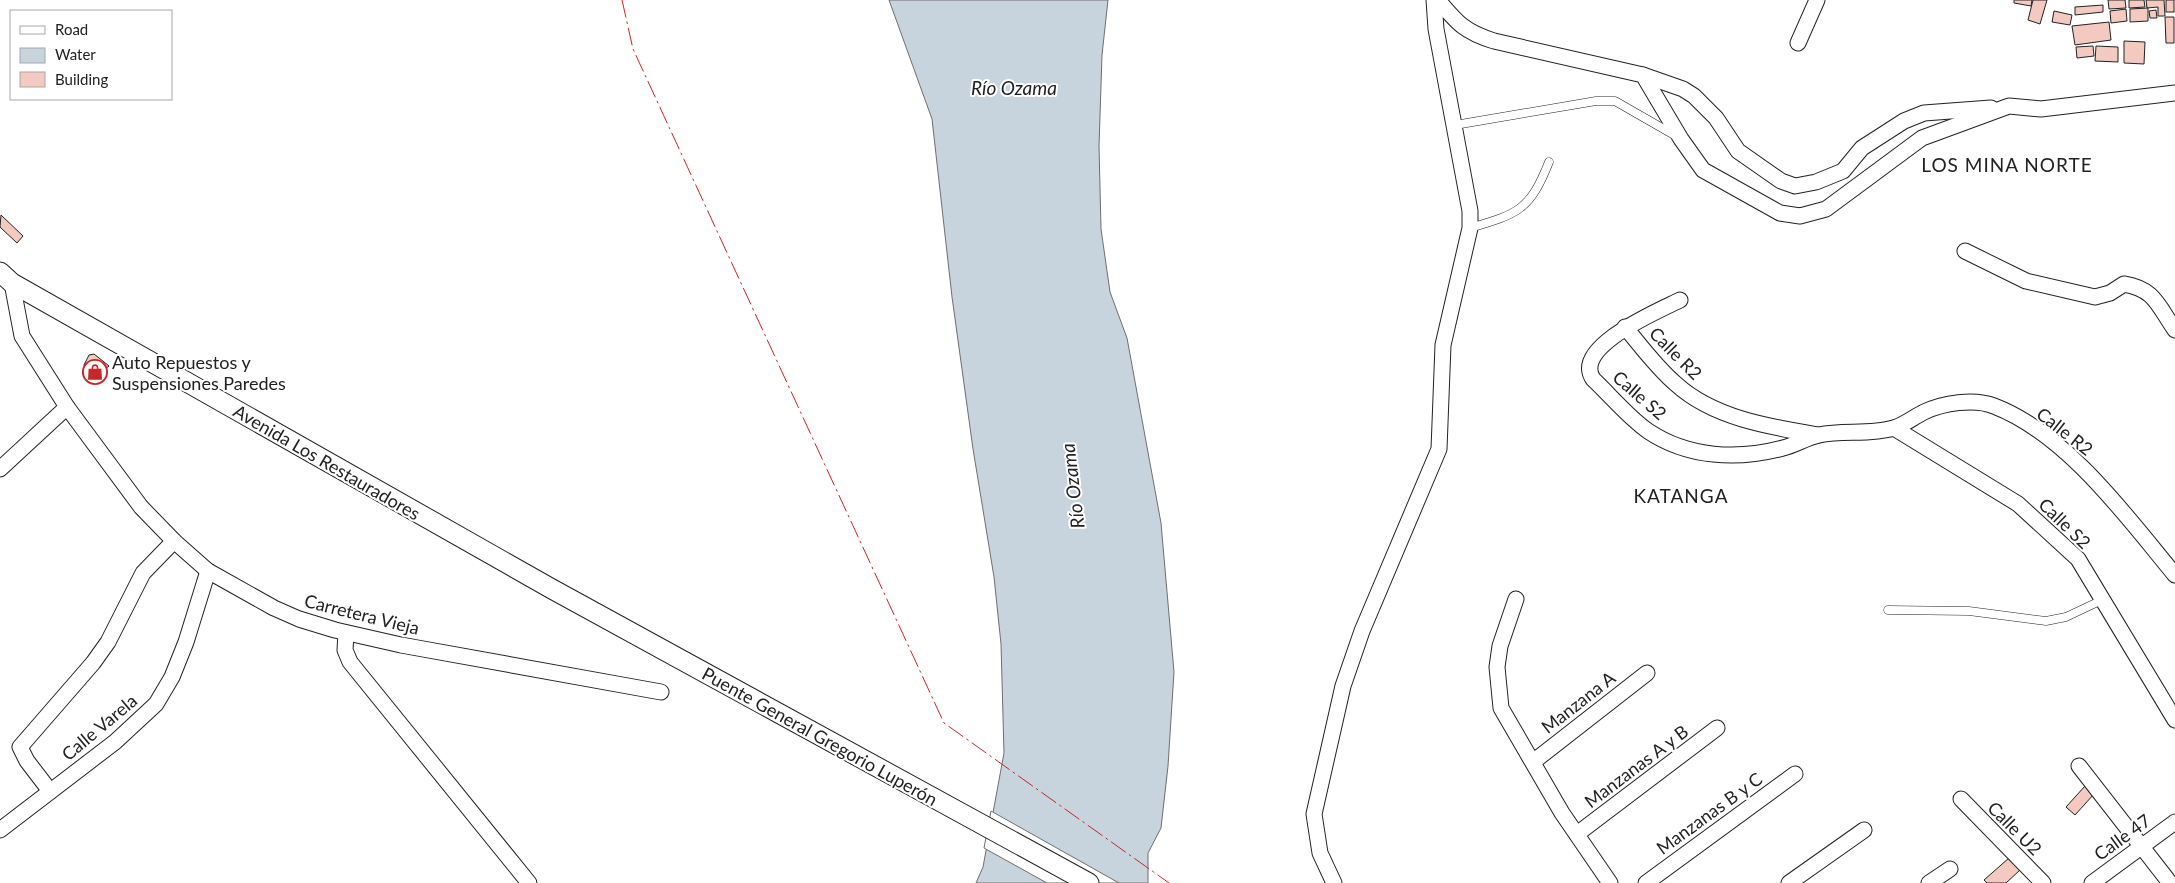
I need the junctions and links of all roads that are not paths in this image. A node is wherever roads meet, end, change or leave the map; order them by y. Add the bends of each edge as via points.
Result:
1 (1434, 0) edge
2 (1438, 0) edge
3 (1817, 0) edge
4 (1798, 43) dead end
5 (1643, 75) junction
6 (2175, 93) edge
7 (2010, 106) junction
8 (1455, 125) junction
9 (1681, 140) junction
10 (1549, 162) dead end
11 (1470, 228) junction
12 (1965, 251) dead end
13 (6, 277) edge
14 (1680, 300) dead end
15 (1625, 327) junction
16 (2175, 330) edge
17 (66, 407) junction
18 (1894, 428) junction
19 (1819, 435) junction
20 (0, 469) edge
21 (174, 541) junction
22 (208, 571) junction
23 (2175, 575) edge
24 (552, 589) joint
25 (1516, 599) dead end
26 (2102, 600) junction
27 (1888, 610) dead end
28 (346, 633) junction
29 (1647, 672) dead end
30 (660, 692) dead end
31 (2175, 720) edge
32 (1717, 728) dead end
33 (1533, 762) junction
34 (2079, 766) dead end
35 (1795, 774) dead end
36 (50, 791) junction
37 (1961, 799) dead end
38 (2175, 822) edge
39 (0, 830) edge
40 (1864, 830) dead end
41 (1577, 834) junction
42 (2143, 846) junction
43 (1950, 868) dead end
44 (529, 883) edge
45 (1089, 883) edge
46 (1334, 883) edge
47 (1610, 883) edge
48 (1646, 883) edge
49 (1789, 883) edge
50 (1929, 883) edge
51 (2043, 883) edge
52 (2092, 883) edge
53 (2170, 883) edge

1 - 8 street via 1436,29
2 - 5 street via 1457,24 1494,42
3 - 4 street
5 - 7 street via 1694,96 1716,118 1738,151 1781,181 1795,186 1843,172 1862,148 1924,113
5 - 9 street
6 - 7 street via 2041,109
7 - 9 street via 1922,138 1826,209 1800,216 1780,213 1702,170
8 - 9 lane via 1596,101 1615,101
8 - 11 street
10 - 11 lane via 1538,190 1523,208
11 - 46 street via 1443,345 1439,449 1362,630 1343,686 1314,814 1320,853
12 - 16 street via 2026,281 2095,297 2124,284 2139,286 2148,291
13 - 17 street, Carretera Vieja via 22,336
13 - 24 street, Avenida Los Restauradores
14 - 15 street
15 - 19 street, Calle R2 via 1676,384 1698,399 1748,420
15 - 19 street, Calle S2 via 1594,355 1588,368 1593,379 1648,430 1688,450 1734,456 1783,448
17 - 20 street
17 - 21 street, Carretera Vieja via 141,507
18 - 19 street
18 - 23 street, Calle R2 via 1926,411 1951,405 1974,402 1994,406 2034,428 2082,466
18 - 26 street, Calle S2 via 2018,504 2078,559
21 - 22 street, Carretera Vieja
21 - 36 street via 143,573 108,642 93,663 20,747
22 - 28 street, Carretera Vieja via 282,611
22 - 36 street, Calle Varela via 186,642 172,677 156,704 115,742
24 - 45 street, Puente General Gregorio Luperón
25 - 33 street via 1500,646 1497,686 1501,708
26 - 27 lane via 2066,618 2046,621 1969,611
26 - 31 street, Calle S2
28 - 30 street, Carretera Vieja
28 - 44 street via 350,662
29 - 33 street, Manzana A
32 - 41 street, Manzanas A y B
33 - 41 street
34 - 42 street
35 - 48 street, Manzanas B y C
36 - 39 street, Calle Varela
37 - 51 street, Calle U2
38 - 42 street, Calle 47
40 - 49 street
41 - 47 street
42 - 52 street, Calle 47
42 - 53 street
43 - 50 street

